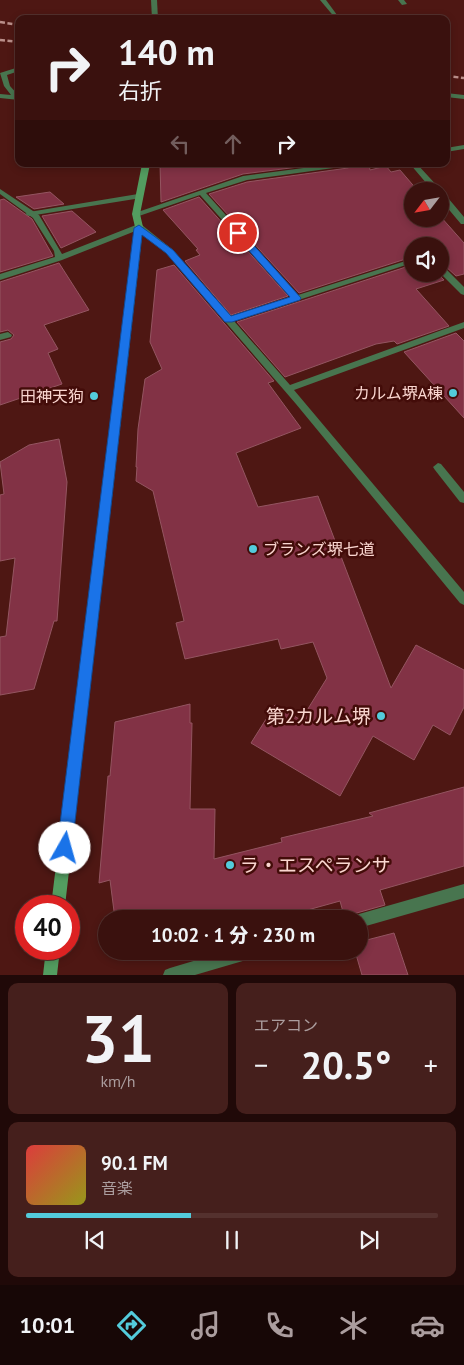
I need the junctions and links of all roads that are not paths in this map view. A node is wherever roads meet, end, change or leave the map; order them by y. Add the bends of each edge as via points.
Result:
1 (154, 0) edge
2 (323, 0) edge
3 (156, 15) edge
4 (336, 15) edge
5 (15, 70) edge
6 (2, 75) edge
7 (450, 95) edge
8 (0, 96) edge
9 (15, 96) edge
10 (464, 97) edge
11 (15, 98) edge
12 (464, 147) edge
13 (450, 149) edge
14 (145, 167) edge
15 (326, 167) edge
16 (416, 167) edge
17 (429, 182) edge
18 (0, 192) edge
19 (203, 194) junction
20 (138, 196) junction
21 (449, 204) edge
22 (29, 214) junction
23 (136, 214) junction
24 (464, 222) edge
25 (139, 228) junction
26 (59, 258) junction
27 (404, 264) edge
28 (0, 277) edge
29 (449, 277) edge
30 (464, 292) edge
31 (296, 298) junction
32 (229, 320) junction
33 (464, 325) edge
34 (288, 389) junction
35 (438, 468) dead end
36 (464, 499) edge
37 (464, 600) edge
38 (464, 891) edge
39 (59, 895) edge
40 (368, 918) edge
41 (52, 960) edge
42 (222, 960) edge
43 (50, 975) edge
44 (170, 975) edge

1 - 3 street
2 - 4 street
5 - 6 street
6 - 9 street
7 - 10 street
8 - 11 street
12 - 13 street
14 - 20 street
15 - 19 street via 246,178
16 - 17 street
18 - 22 street
19 - 23 street
19 - 31 street
20 - 22 street
20 - 23 street
21 - 24 street
22 - 26 street via 36,216
23 - 25 street
25 - 26 street
25 - 32 street via 170,252
25 - 39 street
26 - 28 street
27 - 31 street
29 - 30 street
31 - 32 street
32 - 34 street
33 - 34 street
34 - 37 street
35 - 36 street
38 - 40 street
41 - 43 street
42 - 44 street

